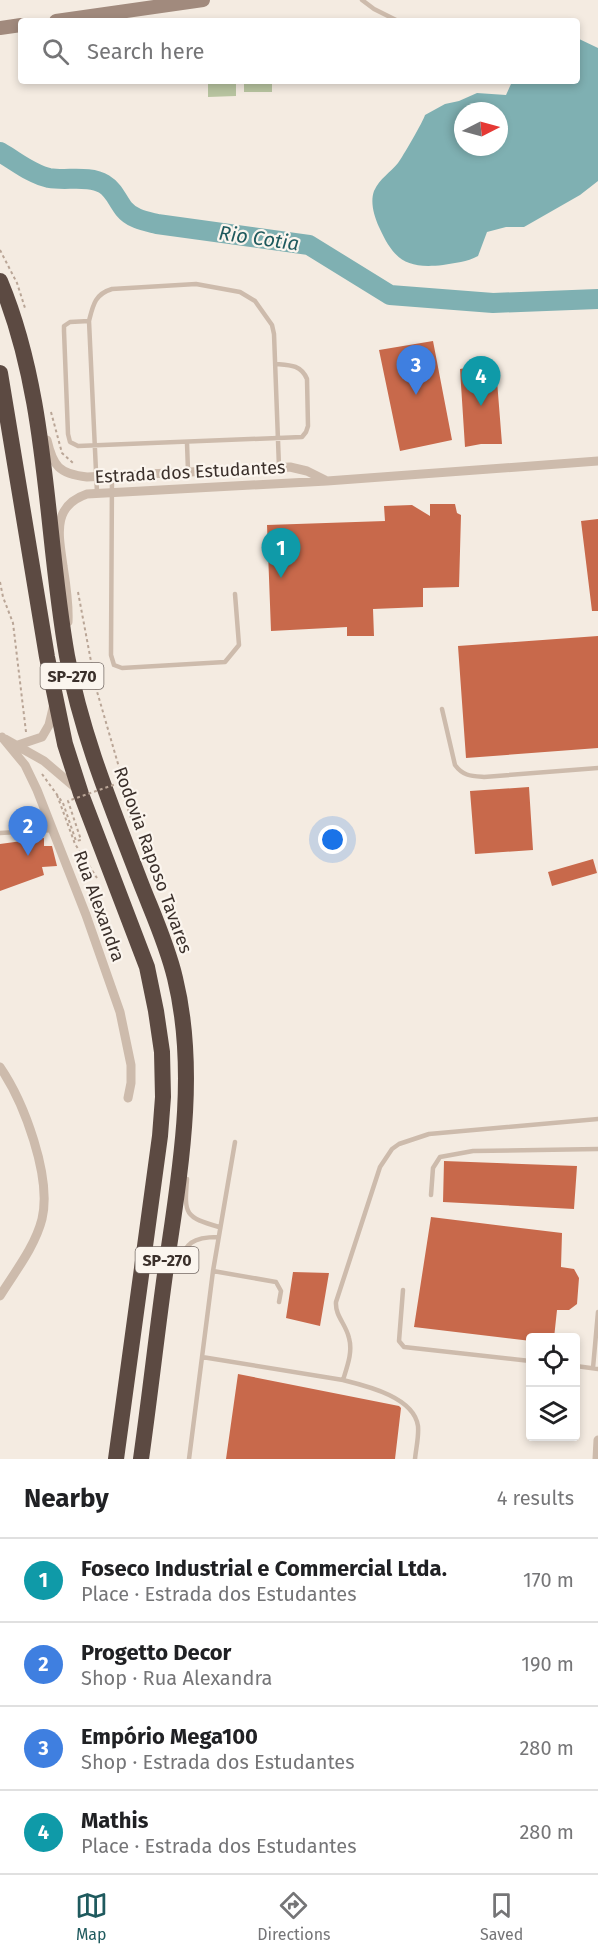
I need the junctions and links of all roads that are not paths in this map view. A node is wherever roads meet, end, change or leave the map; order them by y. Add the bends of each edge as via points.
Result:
1 (362, 0) edge
2 (191, 1) edge
3 (132, 5) edge
4 (70, 18) edge
5 (392, 18) edge
6 (18, 25) edge
7 (0, 28) edge
8 (0, 281) edge
9 (89, 321) junction
10 (17, 331) junction
11 (277, 364) junction
12 (0, 373) edge
13 (278, 439) junction
14 (187, 442) junction
15 (95, 446) junction
16 (598, 461) edge
17 (279, 467) junction
18 (188, 471) junction
19 (112, 475) junction
20 (96, 476) junction
21 (327, 481) junction
22 (279, 484) junction
23 (97, 492) junction
24 (112, 492) junction
25 (235, 594) dead end
26 (67, 657) junction
27 (55, 699) junction
28 (442, 709) dead end
29 (1, 737) edge
30 (22, 744) junction
31 (598, 768) edge
32 (81, 794) junction
33 (53, 830) junction
34 (0, 833) edge
35 (0, 1067) edge
36 (128, 1098) dead end
37 (186, 1100) junction
38 (598, 1119) edge
39 (189, 1139) dead end
40 (235, 1142) dead end
41 (598, 1149) edge
42 (187, 1170) dead end
43 (431, 1195) dead end
44 (219, 1227) junction
45 (218, 1237) junction
46 (213, 1271) junction
47 (164, 1286) junction
48 (403, 1290) dead end
49 (0, 1296) edge
50 (279, 1302) dead end
51 (598, 1312) edge
52 (202, 1358) junction
53 (526, 1360) edge
54 (580, 1366) edge
55 (595, 1368) edge
56 (343, 1380) junction
57 (598, 1440) edge
58 (142, 1454) edge
59 (116, 1459) edge
60 (189, 1459) edge
61 (415, 1459) edge
62 (597, 1459) edge

1 - 5 lane
2 - 3 main road
3 - 4 main road
6 - 7 main road
8 - 10 highway, Rodovia Raposo Tavares / SP-270
9 - 11 lane via 93,302 112,289 196,284 240,292 255,301 272,326
9 - 15 lane
9 - 15 lane via 64,326 68,434 74,445
10 - 20 street, Estrada dos Estudantes via 55,464 74,476
10 - 26 highway, Rodovia Raposo Tavares / SP-270 via 33,398
11 - 13 lane
11 - 13 lane via 304,372 308,426 302,437
12 - 27 highway, SP-270
13 - 14 lane
13 - 17 lane
14 - 15 lane
14 - 18 lane
15 - 20 lane
16 - 21 street, Estrada dos Estudantes
17 - 18 street, Estrada dos Estudantes
17 - 21 street, Estrada dos Estudantes via 299,468
17 - 22 street
18 - 19 street, Estrada dos Estudantes
19 - 20 street, Estrada dos Estudantes
19 - 24 lane
20 - 23 lane
21 - 22 street, Estrada dos Estudantes
22 - 24 street, Estrada dos Estudantes
23 - 24 street, Estrada dos Estudantes
23 - 26 street, Estrada dos Estudantes via 72,501 59,528 69,608
24 - 25 lane via 114,665 122,668 225,662 239,645
26 - 37 highway, Rodovia Raposo Tavares / SP-270 via 95,759 175,978
27 - 30 street via 45,733
27 - 32 highway, SP-270
28 - 31 lane via 455,765 469,776
29 - 30 street
29 - 33 street, Rua Alexandra via 25,765
30 - 32 street
32 - 59 highway, SP-270 via 147,967 162,1052 160,1136
33 - 34 lane
33 - 36 street, Rua Alexandra via 120,1012 131,1065
35 - 49 street via 11,1083 37,1150 45,1198 33,1240
37 - 39 lane
37 - 47 highway, Rodovia Raposo Tavares / SP-270
38 - 56 lane via 429,1134 392,1149 380,1167 336,1302 336,1311 350,1338
40 - 44 lane
41 - 43 lane via 473,1151 440,1157 433,1168
42 - 44 lane via 186,1210 198,1221
44 - 45 lane
45 - 46 lane
45 - 47 lane via 192,1241
46 - 50 lane via 276,1282 281,1291
46 - 52 lane
47 - 58 highway, Rodovia Raposo Tavares / SP-270
48 - 53 lane via 399,1341 404,1347
51 - 55 lane
52 - 56 lane
52 - 60 lane
54 - 55 lane
56 - 61 lane via 407,1405 418,1425
57 - 62 street

